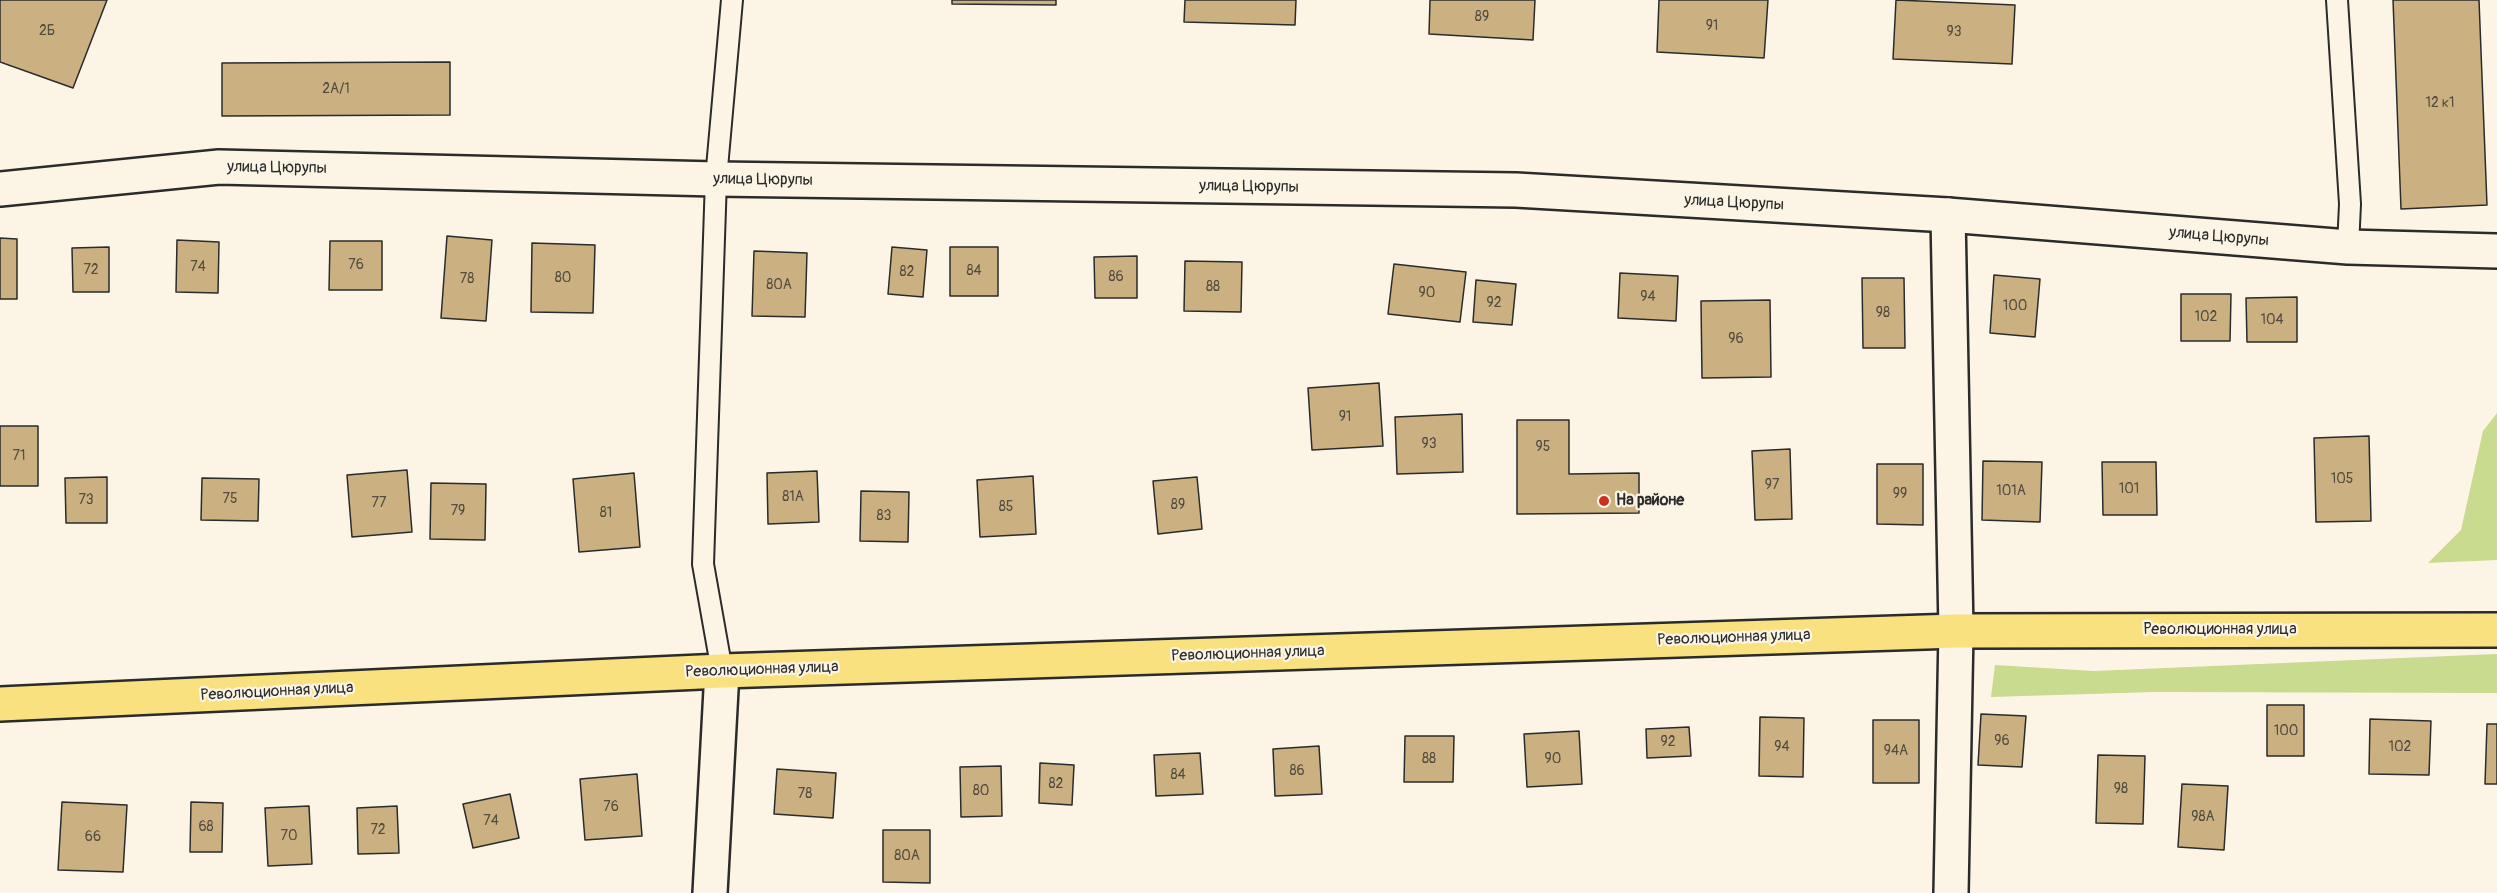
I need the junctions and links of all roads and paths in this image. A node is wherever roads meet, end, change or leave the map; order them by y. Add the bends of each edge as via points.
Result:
1 (732, 0) edge
2 (2337, 0) edge
3 (716, 179) junction
4 (0, 189) edge
5 (1948, 215) junction
6 (2349, 248) junction
7 (2497, 251) edge
8 (2497, 630) edge
9 (1956, 631) junction
10 (722, 671) junction
11 (0, 704) edge
12 (710, 893) edge
13 (1951, 893) edge

1 - 3 lane
2 - 6 lane via 2350,204
3 - 4 street, улица Цюрупы via 219,167
3 - 5 street, улица Цюрупы via 1516,190
3 - 10 lane via 703,564
5 - 6 street, улица Цюрупы
5 - 9 street
6 - 7 street, улица Цюрупы
8 - 9 main road, Революционная улица
9 - 10 main road, Революционная улица
9 - 13 street
10 - 11 main road, Революционная улица
10 - 12 street

